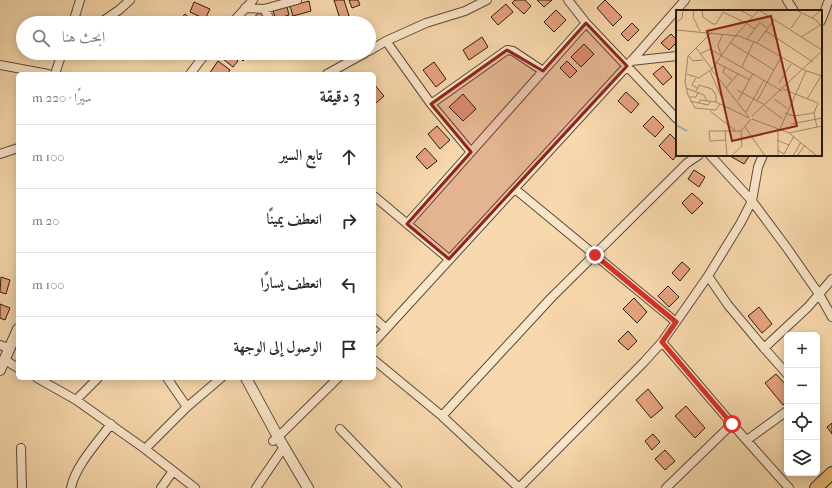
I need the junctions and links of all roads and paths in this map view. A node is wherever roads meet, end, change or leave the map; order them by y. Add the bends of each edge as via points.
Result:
1 (80, 0) edge
2 (130, 0) edge
3 (253, 0) edge
4 (296, 0) edge
5 (487, 0) edge
6 (568, 0) edge
7 (685, 0) edge
8 (787, 0) edge
9 (829, 0) edge
10 (245, 8) junction
11 (264, 10) junction
12 (676, 10) edge
13 (676, 10) edge
14 (793, 10) edge
15 (75, 16) edge
16 (110, 16) edge
17 (238, 16) edge
18 (268, 16) edge
19 (822, 18) edge
20 (586, 23) junction
21 (386, 41) junction
22 (376, 47) edge
23 (676, 56) edge
24 (60, 60) edge
25 (201, 60) edge
26 (352, 60) edge
27 (630, 64) junction
28 (0, 65) edge
29 (543, 71) junction
30 (37, 72) edge
31 (56, 72) edge
32 (192, 72) edge
33 (331, 72) edge
34 (431, 104) junction
35 (676, 118) edge
36 (16, 149) edge
37 (471, 152) junction
38 (0, 154) edge
39 (698, 156) edge
40 (711, 156) edge
41 (763, 156) edge
42 (515, 189) junction
43 (376, 198) edge
44 (752, 201) junction
45 (407, 224) junction
46 (595, 255) junction
47 (450, 259) junction
48 (708, 276) junction
49 (832, 279) edge
50 (819, 294) junction
51 (832, 316) edge
52 (376, 320) edge
53 (676, 322) junction
54 (386, 329) junction
55 (16, 334) edge
56 (376, 340) edge
57 (662, 342) junction
58 (0, 345) edge
59 (764, 348) junction
60 (10, 349) junction
61 (5, 360) junction
62 (376, 362) edge
63 (16, 367) edge
64 (0, 370) edge
65 (784, 371) edge
66 (40, 380) edge
67 (96, 380) edge
68 (167, 380) edge
69 (219, 380) edge
70 (240, 380) edge
71 (246, 380) edge
72 (336, 380) edge
73 (249, 391) junction
74 (76, 400) junction
75 (187, 407) junction
76 (784, 413) edge
77 (442, 416) junction
78 (111, 424) junction
79 (732, 424) junction
80 (340, 429) dead end
81 (275, 439) junction
82 (747, 440) junction
83 (21, 448) dead end
84 (145, 449) junction
85 (282, 450) junction
86 (173, 471) junction
87 (832, 473) edge
88 (22, 488) edge
89 (71, 488) edge
90 (161, 488) edge
91 (195, 488) edge
92 (256, 488) edge
93 (301, 488) edge
94 (308, 488) edge
95 (397, 488) edge
96 (666, 488) edge
97 (789, 488) edge
98 (816, 488) edge

1 - 15 street
2 - 16 street
3 - 10 street
4 - 11 street
5 - 21 street
6 - 20 street
7 - 12 street
8 - 14 street
9 - 19 street
10 - 11 street
10 - 17 street
11 - 18 street
13 - 27 street
20 - 27 street
20 - 29 street
21 - 22 street
21 - 34 street
23 - 27 street
24 - 31 street
25 - 32 street
26 - 33 street
27 - 35 street
27 - 42 street
28 - 30 street
29 - 34 street via 507,50
29 - 37 street
34 - 37 street
36 - 38 street
37 - 45 street
39 - 46 street via 682,168
40 - 44 street
41 - 44 street
42 - 46 street
42 - 47 street
43 - 45 street
44 - 48 street
44 - 50 street
45 - 47 street
46 - 53 street
46 - 77 street via 551,298
47 - 54 street
48 - 53 street
48 - 59 street via 728,305
49 - 50 street
50 - 51 street
50 - 59 street
52 - 54 street
53 - 57 street
54 - 56 street
55 - 60 street
57 - 77 street via 519,488
57 - 79 street
58 - 60 street
59 - 65 street
60 - 61 street
61 - 63 street
61 - 64 street
62 - 77 street
66 - 74 street
67 - 74 street
68 - 75 street
69 - 75 street
70 - 73 street
71 - 73 street
72 - 81 street
73 - 81 street
74 - 78 street
75 - 84 street
76 - 82 street
78 - 84 street
78 - 89 street via 81,465
79 - 82 street
79 - 96 street
80 - 95 street
81 - 85 street
82 - 97 street
83 - 88 street
84 - 86 street
85 - 92 street
85 - 93 street
85 - 94 street
86 - 90 street
86 - 91 street
87 - 98 main road

